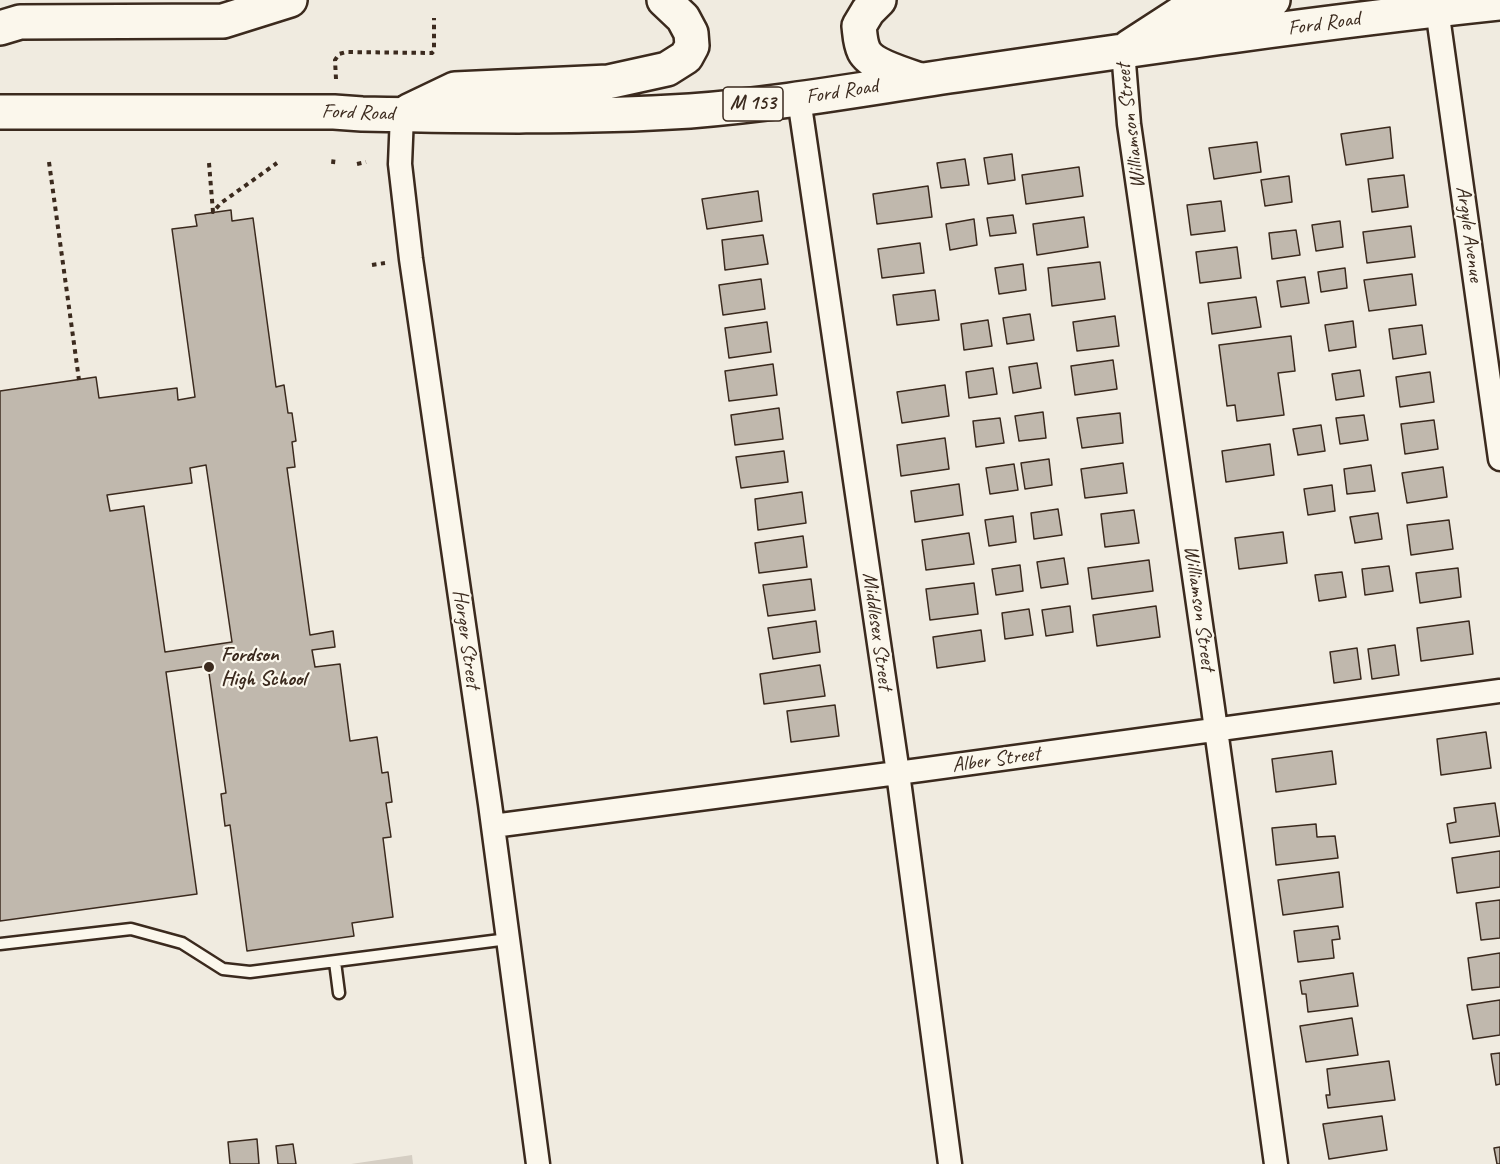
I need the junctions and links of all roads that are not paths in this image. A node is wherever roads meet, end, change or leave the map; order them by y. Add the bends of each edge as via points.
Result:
1 (290, 0) edge
2 (664, 0) edge
3 (879, 0) edge
4 (1273, 0) edge
5 (1500, 3) edge
6 (1437, 9) junction
7 (0, 28) edge
8 (1123, 51) junction
9 (920, 80) junction
10 (0, 98) edge
11 (799, 99) junction
12 (0, 112) edge
13 (49, 112) junction
14 (402, 115) junction
15 (1500, 459) edge
16 (1500, 691) edge
17 (1216, 730) junction
18 (898, 773) junction
19 (493, 826) junction
20 (508, 939) junction
21 (0, 944) edge
22 (335, 962) junction
23 (339, 993) dead end
24 (538, 1164) edge
25 (950, 1164) edge
26 (1276, 1164) edge

1 - 7 main road via 223,21 20,22
2 - 14 main road via 683,18 691,33 692,46 686,57 667,69 608,82 455,89
3 - 9 main road via 859,26 864,53 885,67
4 - 8 main road via 1183,12
5 - 6 main road, Ford Road / M 153
6 - 8 main road, Ford Road / M 153
6 - 15 street, Argyle Avenue
8 - 9 main road, Ford Road / M 153
8 - 17 street, Williamson Street via 1129,124
9 - 11 main road, Ford Road / M 153
10 - 13 main road
11 - 14 main road, Ford Road / M 153 via 690,111
11 - 18 street, Middlesex Street
12 - 13 main road, Ford Road / M 153
13 - 14 main road, Ford Road / M 153
14 - 19 street, Horger Street via 400,164 411,259
16 - 17 street, Alber Street
17 - 18 street, Alber Street
17 - 26 street, Williamson Street
18 - 19 street, Alber Street
18 - 25 street, Middlesex Street
19 - 20 street, Horger Street
20 - 22 lane
20 - 24 street, Horger Street
21 - 22 lane via 131,929 182,943 223,969 250,972
22 - 23 lane

